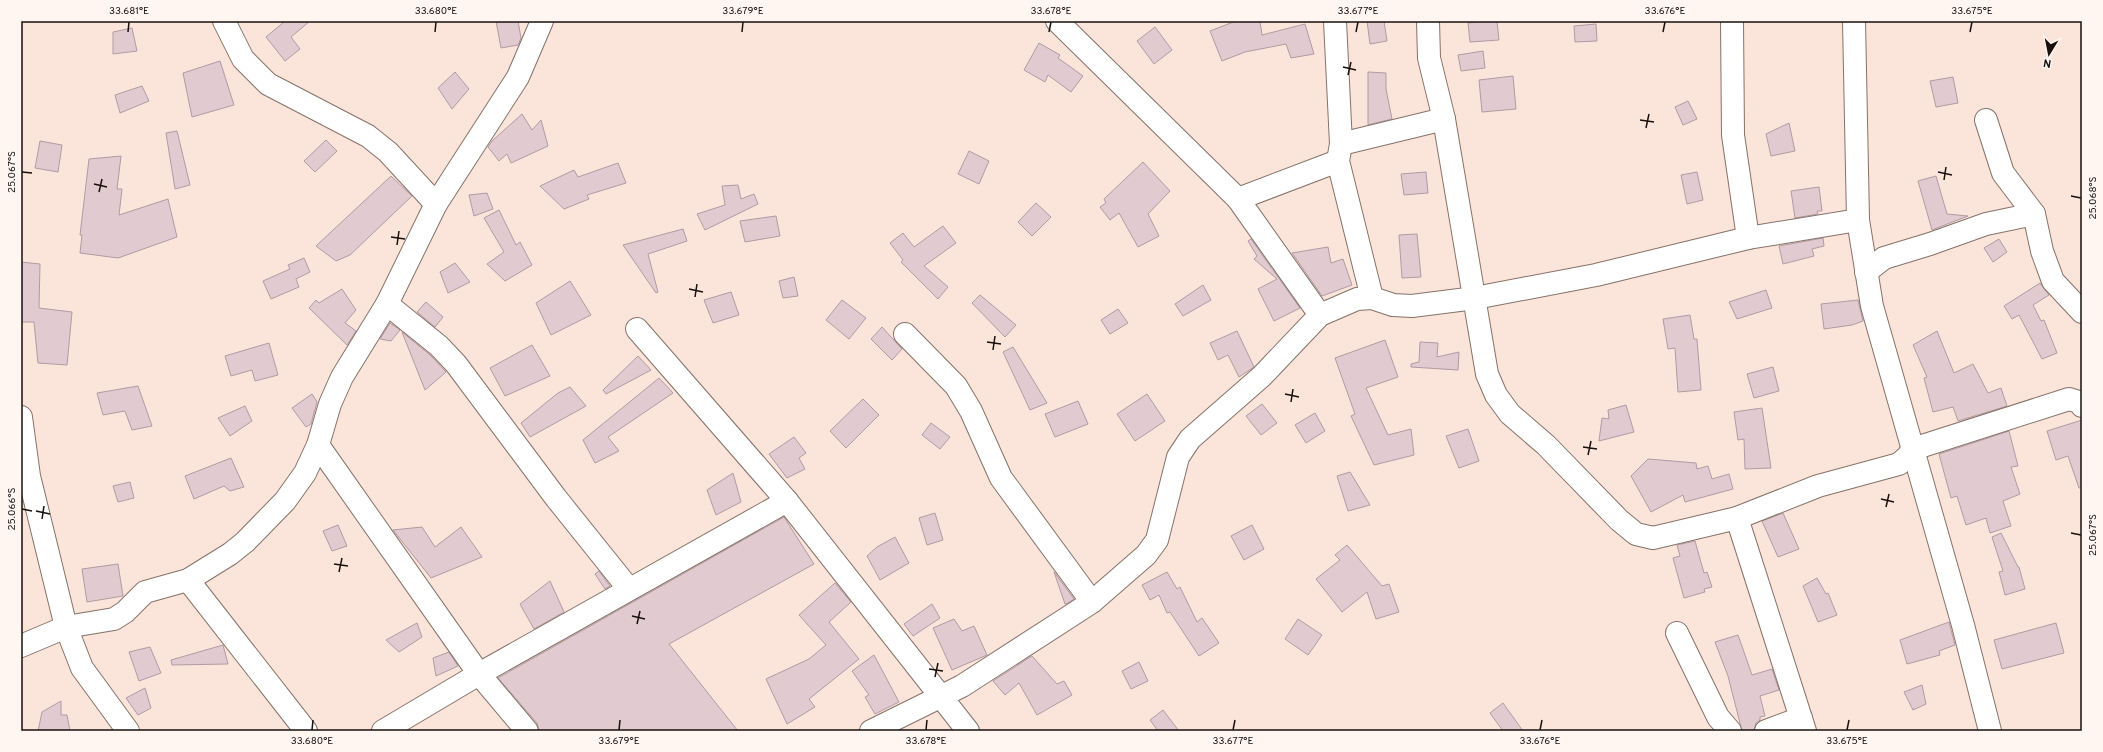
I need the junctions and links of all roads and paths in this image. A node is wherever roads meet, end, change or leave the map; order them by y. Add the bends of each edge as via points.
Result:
1 (224, 21) edge
2 (542, 21) edge
3 (1057, 21) edge
4 (1335, 21) edge
5 (1428, 21) edge
6 (1732, 21) edge
7 (1854, 21) edge
8 (1444, 119) junction
9 (1986, 120) dead end
10 (1339, 153) junction
11 (1238, 199) junction
12 (436, 204) junction
13 (2034, 214) junction
14 (1858, 220) junction
15 (1748, 238) junction
16 (1866, 272) junction
17 (1372, 298) junction
18 (1475, 298) junction
19 (387, 304) junction
20 (2082, 312) edge
21 (1320, 315) junction
22 (637, 328) dead end
23 (905, 334) dead end
24 (2082, 406) edge
25 (21, 417) edge
26 (318, 445) junction
27 (1913, 449) junction
28 (787, 501) junction
29 (1737, 518) junction
30 (188, 580) junction
31 (629, 589) junction
32 (1092, 602) junction
33 (66, 627) junction
34 (1677, 633) dead end
35 (21, 646) edge
36 (479, 674) junction
37 (939, 696) junction
38 (1803, 724) edge
39 (128, 731) edge
40 (306, 731) edge
41 (383, 731) edge
42 (526, 731) edge
43 (871, 731) edge
44 (968, 731) edge
45 (1730, 731) edge
46 (1766, 731) edge
47 (1990, 731) edge

1 - 12 street via 244,59 268,84 368,136 388,152
2 - 12 street via 508,95
3 - 11 street
4 - 10 street
5 - 8 street via 1429,58
6 - 15 street via 1733,135
7 - 14 street
8 - 10 street
8 - 18 street
9 - 13 street via 2003,173
10 - 11 street
10 - 17 street
11 - 21 street
12 - 19 street
13 - 16 street via 1986,224 1884,258
13 - 20 street via 2042,251 2053,281
14 - 15 street
14 - 16 street
15 - 18 street via 1596,275
16 - 27 street via 1872,306
17 - 18 street via 1393,306
17 - 21 street via 1357,299
18 - 29 street via 1487,374 1496,395 1510,414 1546,445 1619,520 1636,534 1653,538
19 - 26 street via 342,377 330,404
19 - 31 street via 456,364 556,498
21 - 32 street via 1262,376 1190,439 1178,457 1157,540 1146,555
22 - 28 street
23 - 32 street via 956,386 971,411 1001,478
24 - 27 street via 2079,402 2069,399
25 - 33 street via 29,476
26 - 30 street via 305,473 285,501 235,550
26 - 36 street
27 - 29 street via 1899,464 1818,486
27 - 47 street
28 - 31 street
28 - 37 street
29 - 38 street
30 - 33 street via 144,592 125,612 114,619
30 - 40 street
31 - 36 street
32 - 37 street via 962,686
33 - 35 street
33 - 39 street via 82,668
34 - 45 street via 1718,717
36 - 41 street
36 - 42 street
37 - 43 street
37 - 44 street
38 - 46 street

